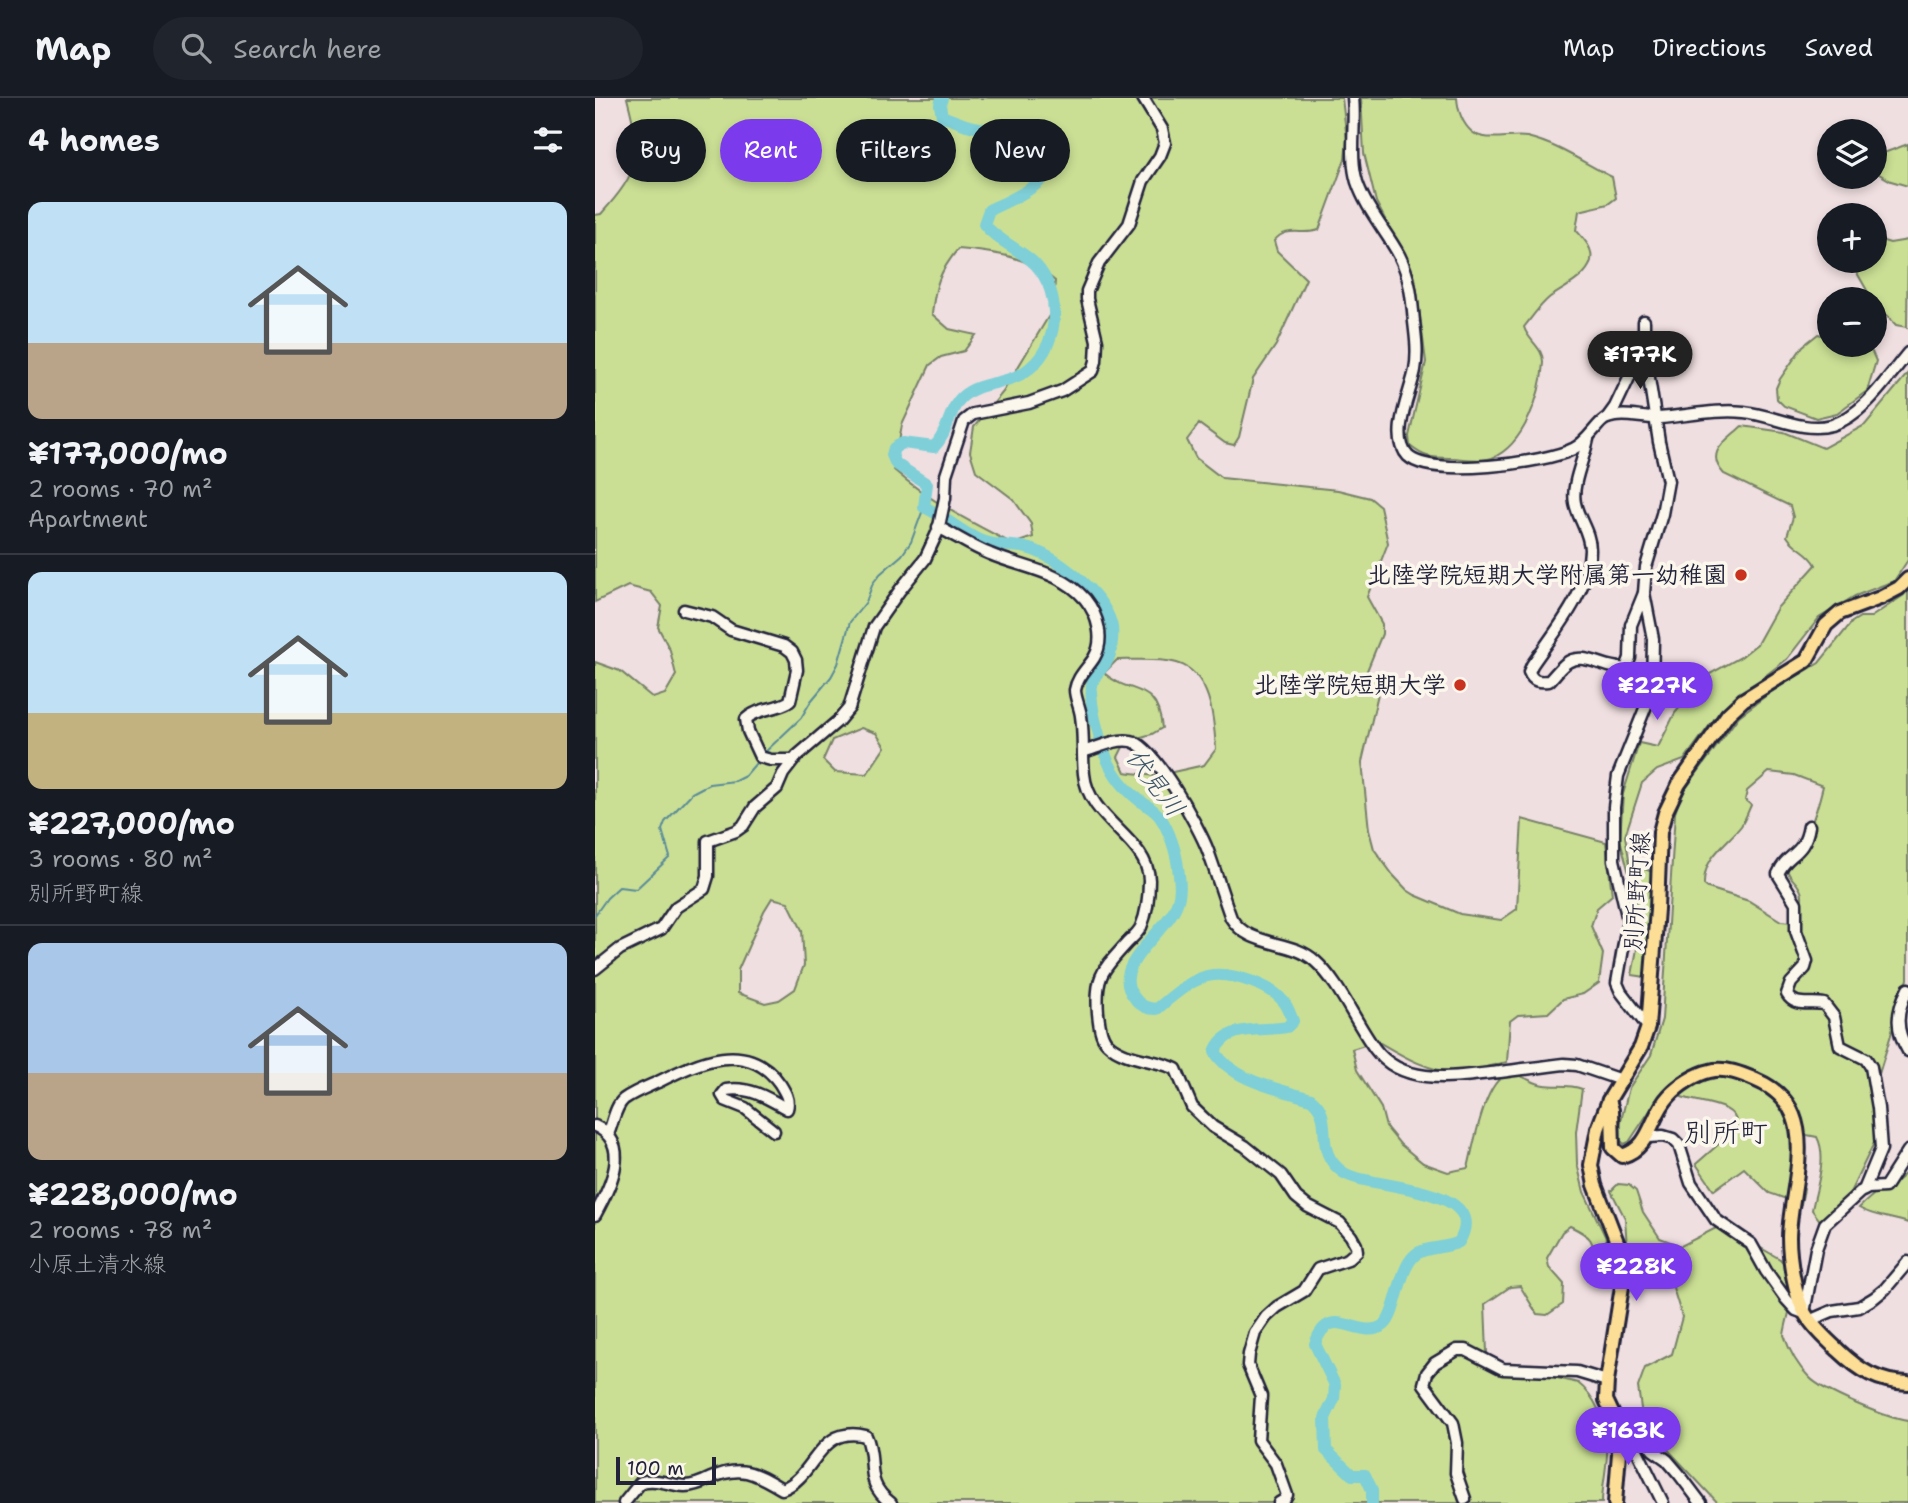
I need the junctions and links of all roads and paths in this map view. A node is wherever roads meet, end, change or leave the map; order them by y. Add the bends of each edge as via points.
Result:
1 (1143, 98) edge
2 (1353, 98) edge
3 (1644, 321) dead end
4 (1644, 346) junction
5 (1908, 353) edge
6 (1607, 418) junction
7 (1656, 419) junction
8 (1588, 439) junction
9 (938, 527) junction
10 (1908, 579) edge
11 (1644, 593) junction
12 (684, 610) dead end
13 (1088, 750) junction
14 (793, 760) junction
15 (1809, 826) dead end
16 (595, 969) edge
17 (1908, 989) edge
18 (1648, 1027) junction
19 (1908, 1051) edge
20 (1621, 1080) junction
21 (1609, 1100) junction
22 (595, 1126) edge
23 (774, 1131) dead end
24 (608, 1133) junction
25 (1648, 1137) junction
26 (1908, 1152) edge
27 (1864, 1190) junction
28 (595, 1215) edge
29 (1908, 1262) edge
30 (1807, 1317) junction
31 (1607, 1381) junction
32 (1908, 1383) edge
33 (1613, 1418) junction
34 (1465, 1499) dead end
35 (624, 1503) edge
36 (891, 1503) edge
37 (1279, 1503) edge
38 (1615, 1503) edge
39 (1663, 1503) edge
40 (1701, 1503) edge

1 - 9 street via 1165,143 1143,181 1129,224 1099,262 1087,290 1097,341 1093,371 1062,391 973,414 964,421 947,475
2 - 8 street via 1357,183 1405,267 1411,291 1417,354 1400,431 1405,452 1423,463 1487,468 1555,456
3 - 4 street
4 - 6 street
4 - 7 street
5 - 7 street via 1869,400 1835,424 1795,425 1724,411
6 - 7 street
6 - 8 street
7 - 11 street via 1668,481 1646,566
8 - 11 street via 1574,496 1588,537 1588,565 1570,610 1532,666 1532,677 1549,681 1565,664 1583,658 1626,668 1631,625
9 - 13 street via 991,555 1061,579 1092,609 1100,642 1075,693
9 - 14 street via 925,559 874,627 849,708
10 - 18 main road, 別所野町線 via 1880,598 1840,613 1826,625 1805,661 1743,699 1672,796 1660,832
11 - 18 street via 1653,639 1652,691 1618,776 1613,807 1615,860 1628,920 1618,983
12 - 14 street via 712,617 731,630 792,652 797,670 790,701 751,713 746,719 760,757
13 - 20 street via 1132,741 1154,760 1207,849 1235,926 1248,936 1314,959 1383,1058 1430,1077 1564,1064
13 - 37 street via 1084,776 1092,797 1104,817 1140,853 1149,878 1140,929 1101,974 1096,989 1104,1038 1117,1050 1176,1069 1192,1107 1281,1175 1307,1206 1340,1223 1356,1245 1350,1258 1318,1269 1304,1291 1277,1307 1255,1333 1248,1365 1261,1396 1258,1440 1276,1464 1287,1495
14 - 16 street via 777,788 755,807 743,827 708,841 704,889 676,907 661,929 620,949
15 - 27 street via 1804,845 1778,874 1796,903 1796,931 1807,961 1787,994 1798,1004 1824,1004 1834,1017 1840,1046 1859,1054 1871,1067 1881,1149
17 - 19 street via 1898,1028
18 - 20 main road, 別所野町線
20 - 21 main road, 別所野町線
21 - 25 main road via 1615,1152 1622,1157 1630,1154
21 - 31 main road, 別所野町線 via 1591,1165 1624,1274
22 - 24 street
23 - 24 street via 722,1095 739,1088 787,1109 785,1091 765,1068 732,1057 687,1068 623,1100
24 - 28 street via 616,1161
25 - 30 street via 1663,1136 1679,1145 1691,1182 1716,1220 1751,1244 1786,1299
25 - 30 main road via 1668,1097 1711,1070 1737,1072 1763,1083 1783,1099 1795,1121 1801,1150 1789,1237 1794,1277
26 - 27 street via 1885,1187
27 - 30 street via 1825,1224 1816,1249
29 - 30 street via 1885,1289 1859,1307
30 - 32 main road via 1857,1368 1882,1380
31 - 33 main road, 別所野町線 via 1606,1401
31 - 34 street via 1567,1371 1503,1369 1466,1350 1435,1363 1424,1384 1453,1423 1456,1473
33 - 38 main road, 別所野町線 via 1619,1453
33 - 39 street via 1631,1438
33 - 40 street via 1640,1433
35 - 36 street via 642,1482 660,1480 685,1486 727,1471 741,1470 782,1489 795,1482 827,1442 858,1434 866,1436 870,1445 871,1473 878,1491

